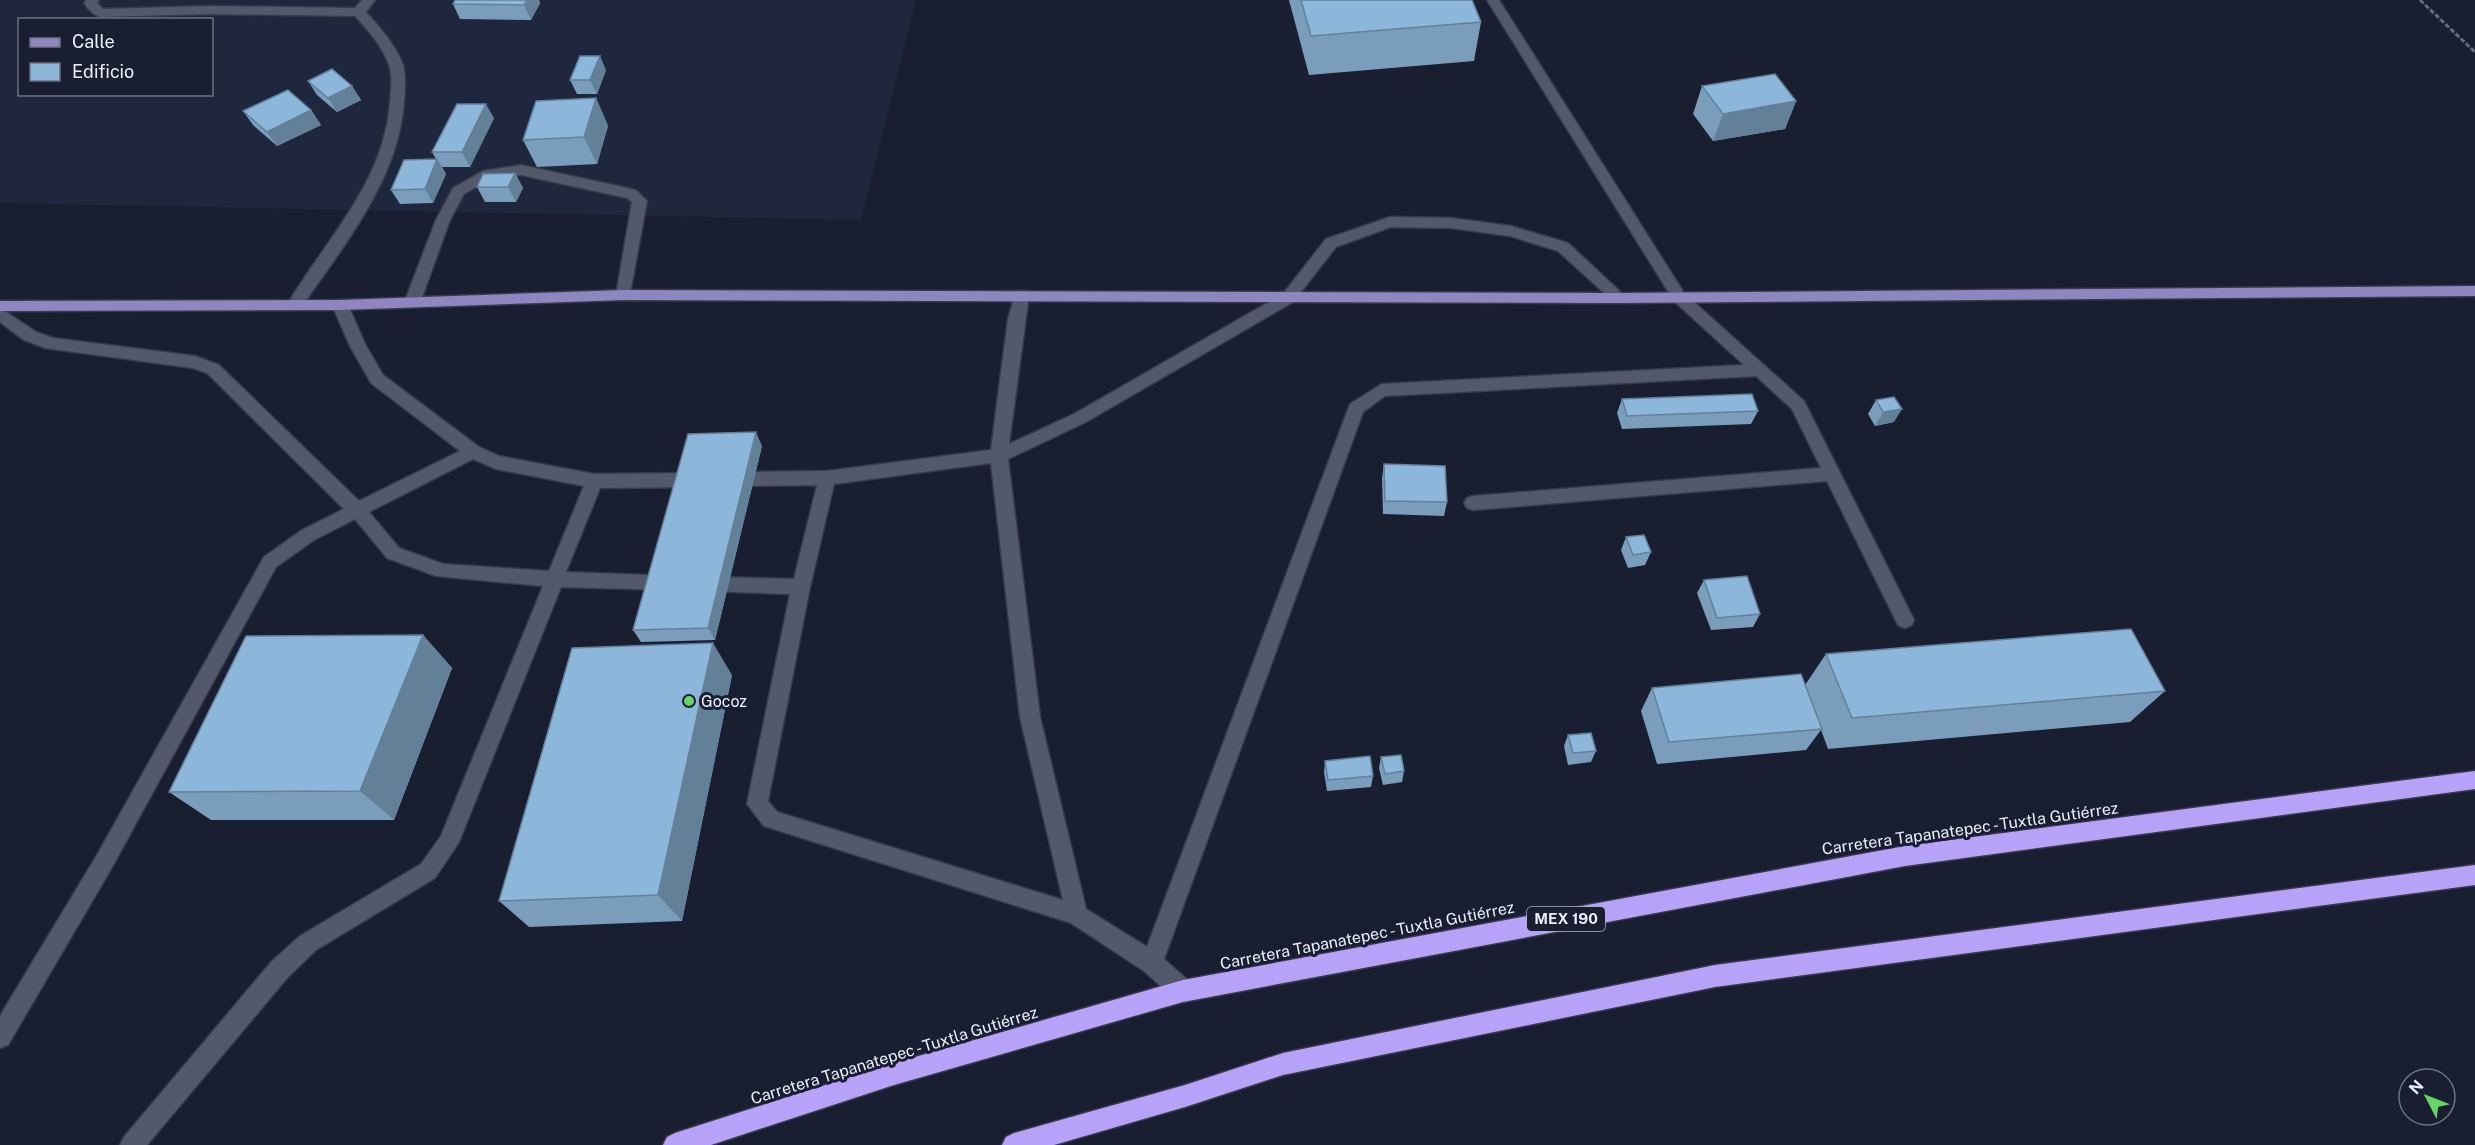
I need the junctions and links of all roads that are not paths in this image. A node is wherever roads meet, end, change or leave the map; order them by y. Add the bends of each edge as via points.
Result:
1 (93, 0) edge
2 (369, 0) edge
3 (1493, 0) edge
4 (359, 12) junction
5 (2475, 291) edge
6 (624, 295) junction
7 (1021, 295) junction
8 (1679, 297) junction
9 (1288, 298) junction
10 (1619, 298) junction
11 (412, 303) junction
12 (340, 304) junction
13 (294, 305) junction
14 (0, 306) edge
15 (0, 314) edge
16 (1760, 370) junction
17 (472, 452) junction
18 (999, 456) junction
19 (1832, 474) junction
20 (827, 478) junction
21 (594, 481) junction
22 (1473, 503) dead end
23 (358, 511) junction
24 (555, 579) junction
25 (801, 587) junction
26 (1905, 620) dead end
27 (2475, 780) edge
28 (2475, 875) edge
29 (1077, 915) junction
30 (1152, 963) junction
31 (1183, 991) junction
32 (0, 1037) edge
33 (1047, 1139) edge
34 (132, 1145) edge
35 (675, 1145) edge
36 (1014, 1145) edge

1 - 4 lane via 90,3 100,13
2 - 4 lane
3 - 8 lane
4 - 13 lane via 397,67 398,107 384,161 358,212
5 - 8 main road
6 - 7 main road
6 - 11 main road
6 - 11 lane via 640,201 632,194 521,170 488,174 458,191
7 - 9 main road
7 - 18 lane
8 - 10 main road
8 - 16 lane
9 - 10 main road
9 - 10 lane via 1331,243 1390,222 1451,223 1511,231 1563,247
9 - 18 lane via 1080,418
11 - 12 main road
12 - 13 main road
12 - 17 lane via 377,379
13 - 14 main road
15 - 23 lane via 30,336 51,344 195,362 213,369
16 - 19 lane via 1798,405
16 - 30 lane via 1382,390 1356,408
17 - 21 lane via 496,462
17 - 23 lane
18 - 20 lane
18 - 29 lane via 1030,717
19 - 22 lane
19 - 26 lane
20 - 21 lane
20 - 25 lane
21 - 24 lane
23 - 24 lane via 393,553 442,571
23 - 32 lane via 308,535 270,562 104,862
24 - 25 lane
24 - 34 lane via 449,842 428,871 308,943 280,969
25 - 29 lane via 757,804 771,819
27 - 31 highway, Carretera Tapanatepec - Tuxtla Gutiérrez / MEX 190 via 1905,856
28 - 33 highway via 1715,976 1282,1064
29 - 30 lane
30 - 31 lane
31 - 35 highway, Carretera Tapanatepec - Tuxtla Gutiérrez / MEX 190 via 894,1074
33 - 36 highway

